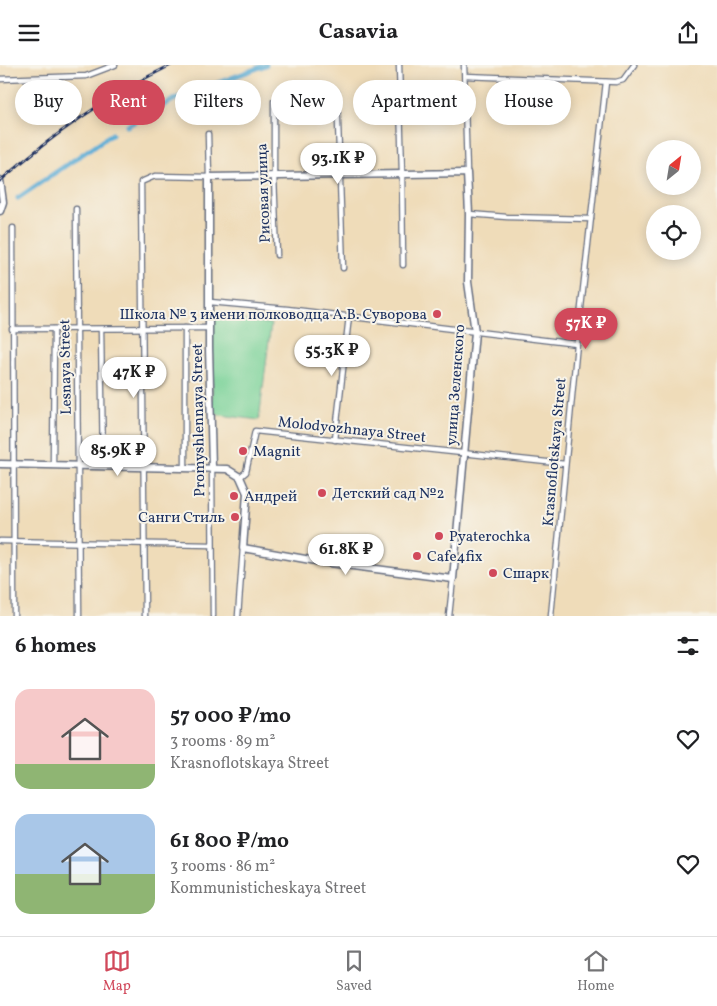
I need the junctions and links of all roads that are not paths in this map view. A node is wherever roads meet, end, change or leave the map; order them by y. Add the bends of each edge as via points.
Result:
1 (115, 65) edge
2 (399, 65) edge
3 (464, 65) edge
4 (634, 65) edge
5 (106, 67) edge
6 (465, 77) junction
7 (0, 79) edge
8 (606, 82) junction
9 (274, 125) edge
10 (338, 125) edge
11 (208, 134) dead end
12 (402, 173) junction
13 (466, 173) junction
14 (340, 174) junction
15 (274, 175) junction
16 (209, 177) junction
17 (0, 180) edge
18 (76, 209) dead end
19 (0, 211) edge
20 (468, 214) junction
21 (591, 219) junction
22 (13, 228) dead end
23 (277, 255) dead end
24 (403, 265) dead end
25 (343, 268) dead end
26 (210, 302) junction
27 (349, 316) junction
28 (185, 328) junction
29 (209, 328) junction
30 (12, 329) junction
31 (54, 329) junction
32 (76, 329) junction
33 (101, 329) junction
34 (143, 329) junction
35 (474, 332) junction
36 (577, 344) junction
37 (335, 440) junction
38 (463, 452) junction
39 (565, 464) junction
40 (0, 465) edge
41 (12, 465) junction
42 (53, 465) junction
43 (78, 466) junction
44 (103, 466) junction
45 (144, 467) junction
46 (185, 467) junction
47 (212, 468) junction
48 (240, 477) junction
49 (0, 541) edge
50 (13, 541) junction
51 (79, 542) junction
52 (144, 543) junction
53 (211, 545) junction
54 (242, 548) junction
55 (453, 579) junction
56 (14, 616) edge
57 (79, 616) edge
58 (145, 616) edge
59 (213, 616) edge
60 (238, 616) edge
61 (449, 616) edge
62 (551, 616) edge

1 - 5 street
2 - 12 street
3 - 6 street, улица Зеленского
4 - 8 street via 623,80
5 - 7 street via 86,76
6 - 8 street
6 - 13 street, улица Зеленского
8 - 21 street, Krasnoflotskaya Street
9 - 15 street, Рисовая улица
10 - 14 street
11 - 16 street, Promyshlennaya Street
12 - 13 street
12 - 14 street
12 - 24 street
13 - 20 street, улица Зеленского
14 - 15 street
14 - 25 street
15 - 16 street
15 - 23 street, Рисовая улица
16 - 26 street, Promyshlennaya Street
16 - 34 street via 155,176 141,182
17 - 19 street via 3,201
18 - 32 street, Lesnaya Street
20 - 21 street
20 - 35 street, улица Зеленского via 468,281
21 - 36 street, Krasnoflotskaya Street
22 - 30 street
26 - 27 street
26 - 29 street, Promyshlennaya Street
27 - 35 street
27 - 37 street
28 - 29 street
28 - 34 street
28 - 46 street
29 - 47 street, Promyshlennaya Street
30 - 31 street
30 - 41 street
31 - 32 street
31 - 42 street
32 - 33 street
32 - 43 street, Lesnaya Street
33 - 34 street
33 - 44 street
34 - 45 street
35 - 36 street
35 - 38 street, улица Зеленского
36 - 39 street, Krasnoflotskaya Street
37 - 38 street, Molodyozhnaya Street
37 - 48 street, Molodyozhnaya Street via 255,431 248,466
38 - 39 street, Molodyozhnaya Street
38 - 55 street, улица Зеленского
39 - 62 street, Krasnoflotskaya Street
40 - 41 street
41 - 42 street
41 - 50 street
42 - 43 street
43 - 44 street
43 - 51 street, Lesnaya Street
44 - 45 street
45 - 46 street
45 - 52 street
46 - 47 street
47 - 48 street via 227,469
47 - 53 street, Promyshlennaya Street
48 - 54 street via 247,493
49 - 50 street
50 - 51 street
50 - 56 street
51 - 52 street
51 - 57 street, Lesnaya Street
52 - 53 street
52 - 58 street
53 - 59 street, Promyshlennaya Street
54 - 55 street
54 - 60 street
55 - 61 street, улица Зеленского

